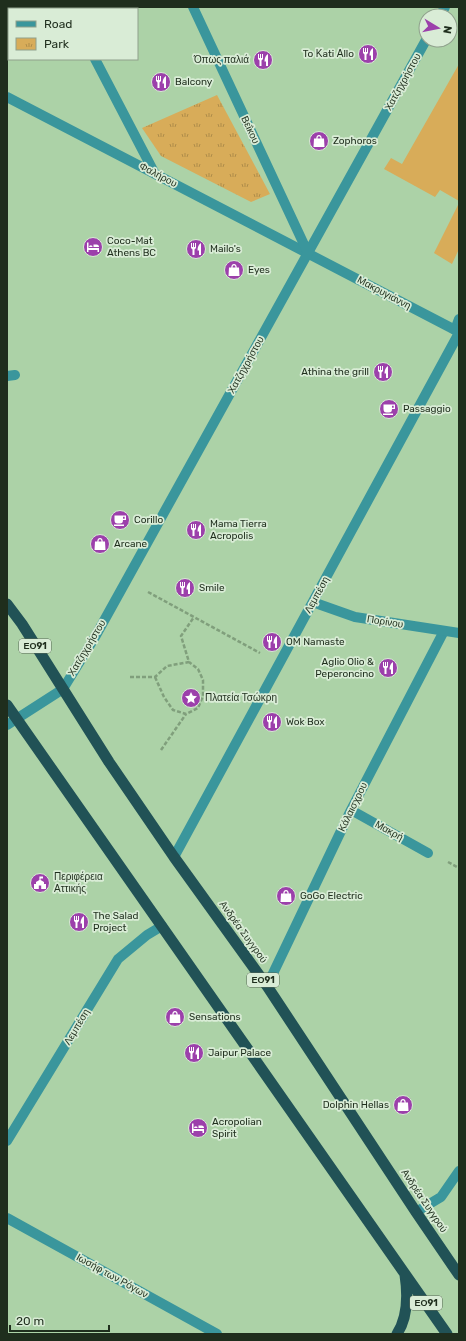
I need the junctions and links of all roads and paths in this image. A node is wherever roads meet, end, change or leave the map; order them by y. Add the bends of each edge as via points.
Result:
1 (193, 7) edge
2 (422, 48) edge
3 (96, 60) edge
4 (7, 97) edge
5 (155, 174) junction
6 (308, 253) junction
7 (459, 319) edge
8 (458, 332) edge
9 (148, 592) dead end
10 (314, 602) junction
11 (7, 604) edge
12 (194, 617) junction
13 (444, 631) junction
14 (459, 633) edge
15 (189, 662) junction
16 (280, 663) junction
17 (130, 677) dead end
18 (156, 677) junction
19 (62, 690) junction
20 (7, 705) edge
21 (186, 714) junction
22 (12, 722) edge
23 (162, 750) dead end
24 (351, 810) junction
25 (428, 853) dead end
26 (174, 857) junction
27 (162, 926) junction
28 (267, 986) junction
29 (7, 1141) edge
30 (459, 1171) edge
31 (416, 1212) junction
32 (7, 1218) edge
33 (405, 1273) junction
34 (459, 1275) edge
35 (217, 1334) edge
36 (397, 1334) edge
37 (447, 1334) edge

1 - 6 street, Βεΐκου
2 - 6 street, Χατζηχρήστου
3 - 5 street
4 - 5 street, Φαλήρου
5 - 6 street, Φαλήρου
6 - 8 street, Μακρυγιάννη
6 - 19 street, Χατζηχρήστου via 95,637
7 - 8 street, Λεμπέση
8 - 10 street, Λεμπέση
9 - 12 path
10 - 13 street, Πορίνου via 355,617
10 - 16 street, Λεμπέση
11 - 19 highway, Ανδρέα Συγγρού / ΕΟ91
12 - 15 path via 180,636
12 - 16 path
13 - 14 street, Πορίνου
13 - 24 street, Κάλαισχρου
15 - 18 path via 167,666
15 - 21 path via 198,669 203,680 203,696 198,708
16 - 26 street, Λεμπέση
17 - 18 path
18 - 21 path via 164,697 173,710
19 - 22 street
19 - 26 highway, Ανδρέα Συγγρού / ΕΟ91
20 - 22 highway, ΕΟ91
21 - 23 path
22 - 27 highway, ΕΟ91
24 - 25 street, Μακρή
24 - 28 street, Κάλαισχρου
26 - 28 highway, Ανδρέα Συγγρού / ΕΟ91
27 - 29 street, Λεμπέση via 118,959
27 - 33 highway, ΕΟ91
28 - 31 highway, Ανδρέα Συγγρού / ΕΟ91
30 - 31 street via 441,1197
31 - 34 highway, Ανδρέα Συγγρού / ΕΟ91
32 - 35 street, Ιωσήφ των Ρόγων
33 - 36 highway via 406,1306 404,1320
33 - 37 highway, ΕΟ91

